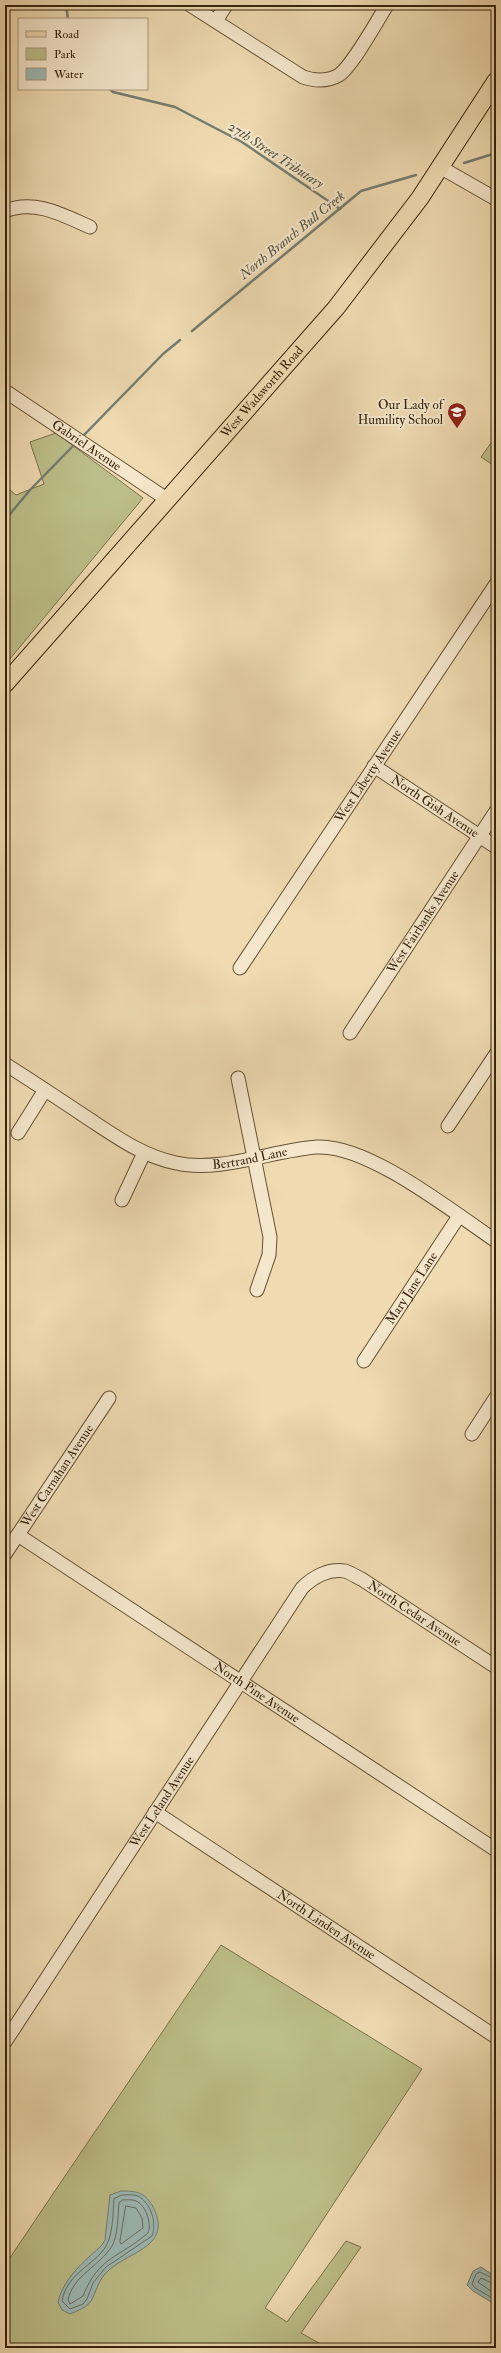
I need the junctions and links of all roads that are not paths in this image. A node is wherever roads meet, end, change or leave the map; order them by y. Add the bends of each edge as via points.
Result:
1 (190, 5) edge
2 (226, 5) edge
3 (387, 5) edge
4 (216, 21) junction
5 (496, 81) edge
6 (440, 167) junction
7 (496, 199) edge
8 (5, 211) edge
9 (90, 227) dead end
10 (5, 391) edge
11 (168, 500) junction
12 (496, 584) edge
13 (5, 684) edge
14 (374, 766) junction
15 (496, 811) edge
16 (479, 836) junction
17 (496, 847) edge
18 (240, 968) dead end
19 (350, 1033) dead end
20 (496, 1054) edge
21 (5, 1064) edge
22 (238, 1078) dead end
23 (46, 1090) junction
24 (448, 1126) dead end
25 (18, 1133) dead end
26 (144, 1153) junction
27 (255, 1157) junction
28 (122, 1200) dead end
29 (459, 1216) junction
30 (496, 1241) edge
31 (257, 1290) dead end
32 (364, 1361) dead end
33 (496, 1397) edge
34 (109, 1398) dead end
35 (472, 1434) dead end
36 (18, 1534) junction
37 (5, 1554) edge
38 (329, 1573) joint
39 (496, 1667) edge
40 (241, 1682) junction
41 (155, 1812) junction
42 (496, 1850) edge
43 (496, 2037) edge
44 (5, 2042) edge

1 - 4 street
2 - 4 street
3 - 4 street via 340,74 322,81 313,80 289,68
5 - 6 main road, West Wadsworth Road
6 - 7 street
6 - 11 main road, West Wadsworth Road via 415,205 329,317
8 - 9 street via 21,207 39,207
10 - 11 street, Gabriel Avenue
11 - 13 main road, West Wadsworth Road
12 - 14 street, West Liberty Avenue
14 - 16 street, North Gish Avenue
14 - 18 street, West Liberty Avenue
15 - 16 street, West Fairbanks Avenue
16 - 17 street, North Gish Avenue
16 - 19 street, West Fairbanks Avenue
20 - 24 street
21 - 23 street, Bertrand Lane
22 - 27 street
23 - 25 street
23 - 26 street, Bertrand Lane
26 - 27 street, Bertrand Lane via 179,1164 226,1163
26 - 28 street
27 - 29 street, Bertrand Lane via 318,1147 355,1153 382,1165
27 - 31 street via 270,1237 269,1256
29 - 30 street, Bertrand Lane
29 - 32 street, Mary Jane Lane
33 - 35 street
34 - 36 street, West Carnahan Avenue
36 - 37 street, West Carnahan Avenue
36 - 40 street, North Pine Avenue
38 - 39 street, North Cedar Avenue via 346,1571 363,1580
38 - 40 street, West Leland Avenue via 310,1580 302,1588
40 - 41 street, West Leland Avenue
40 - 42 street, North Pine Avenue
41 - 43 street, North Linden Avenue
41 - 44 street, West Leland Avenue

